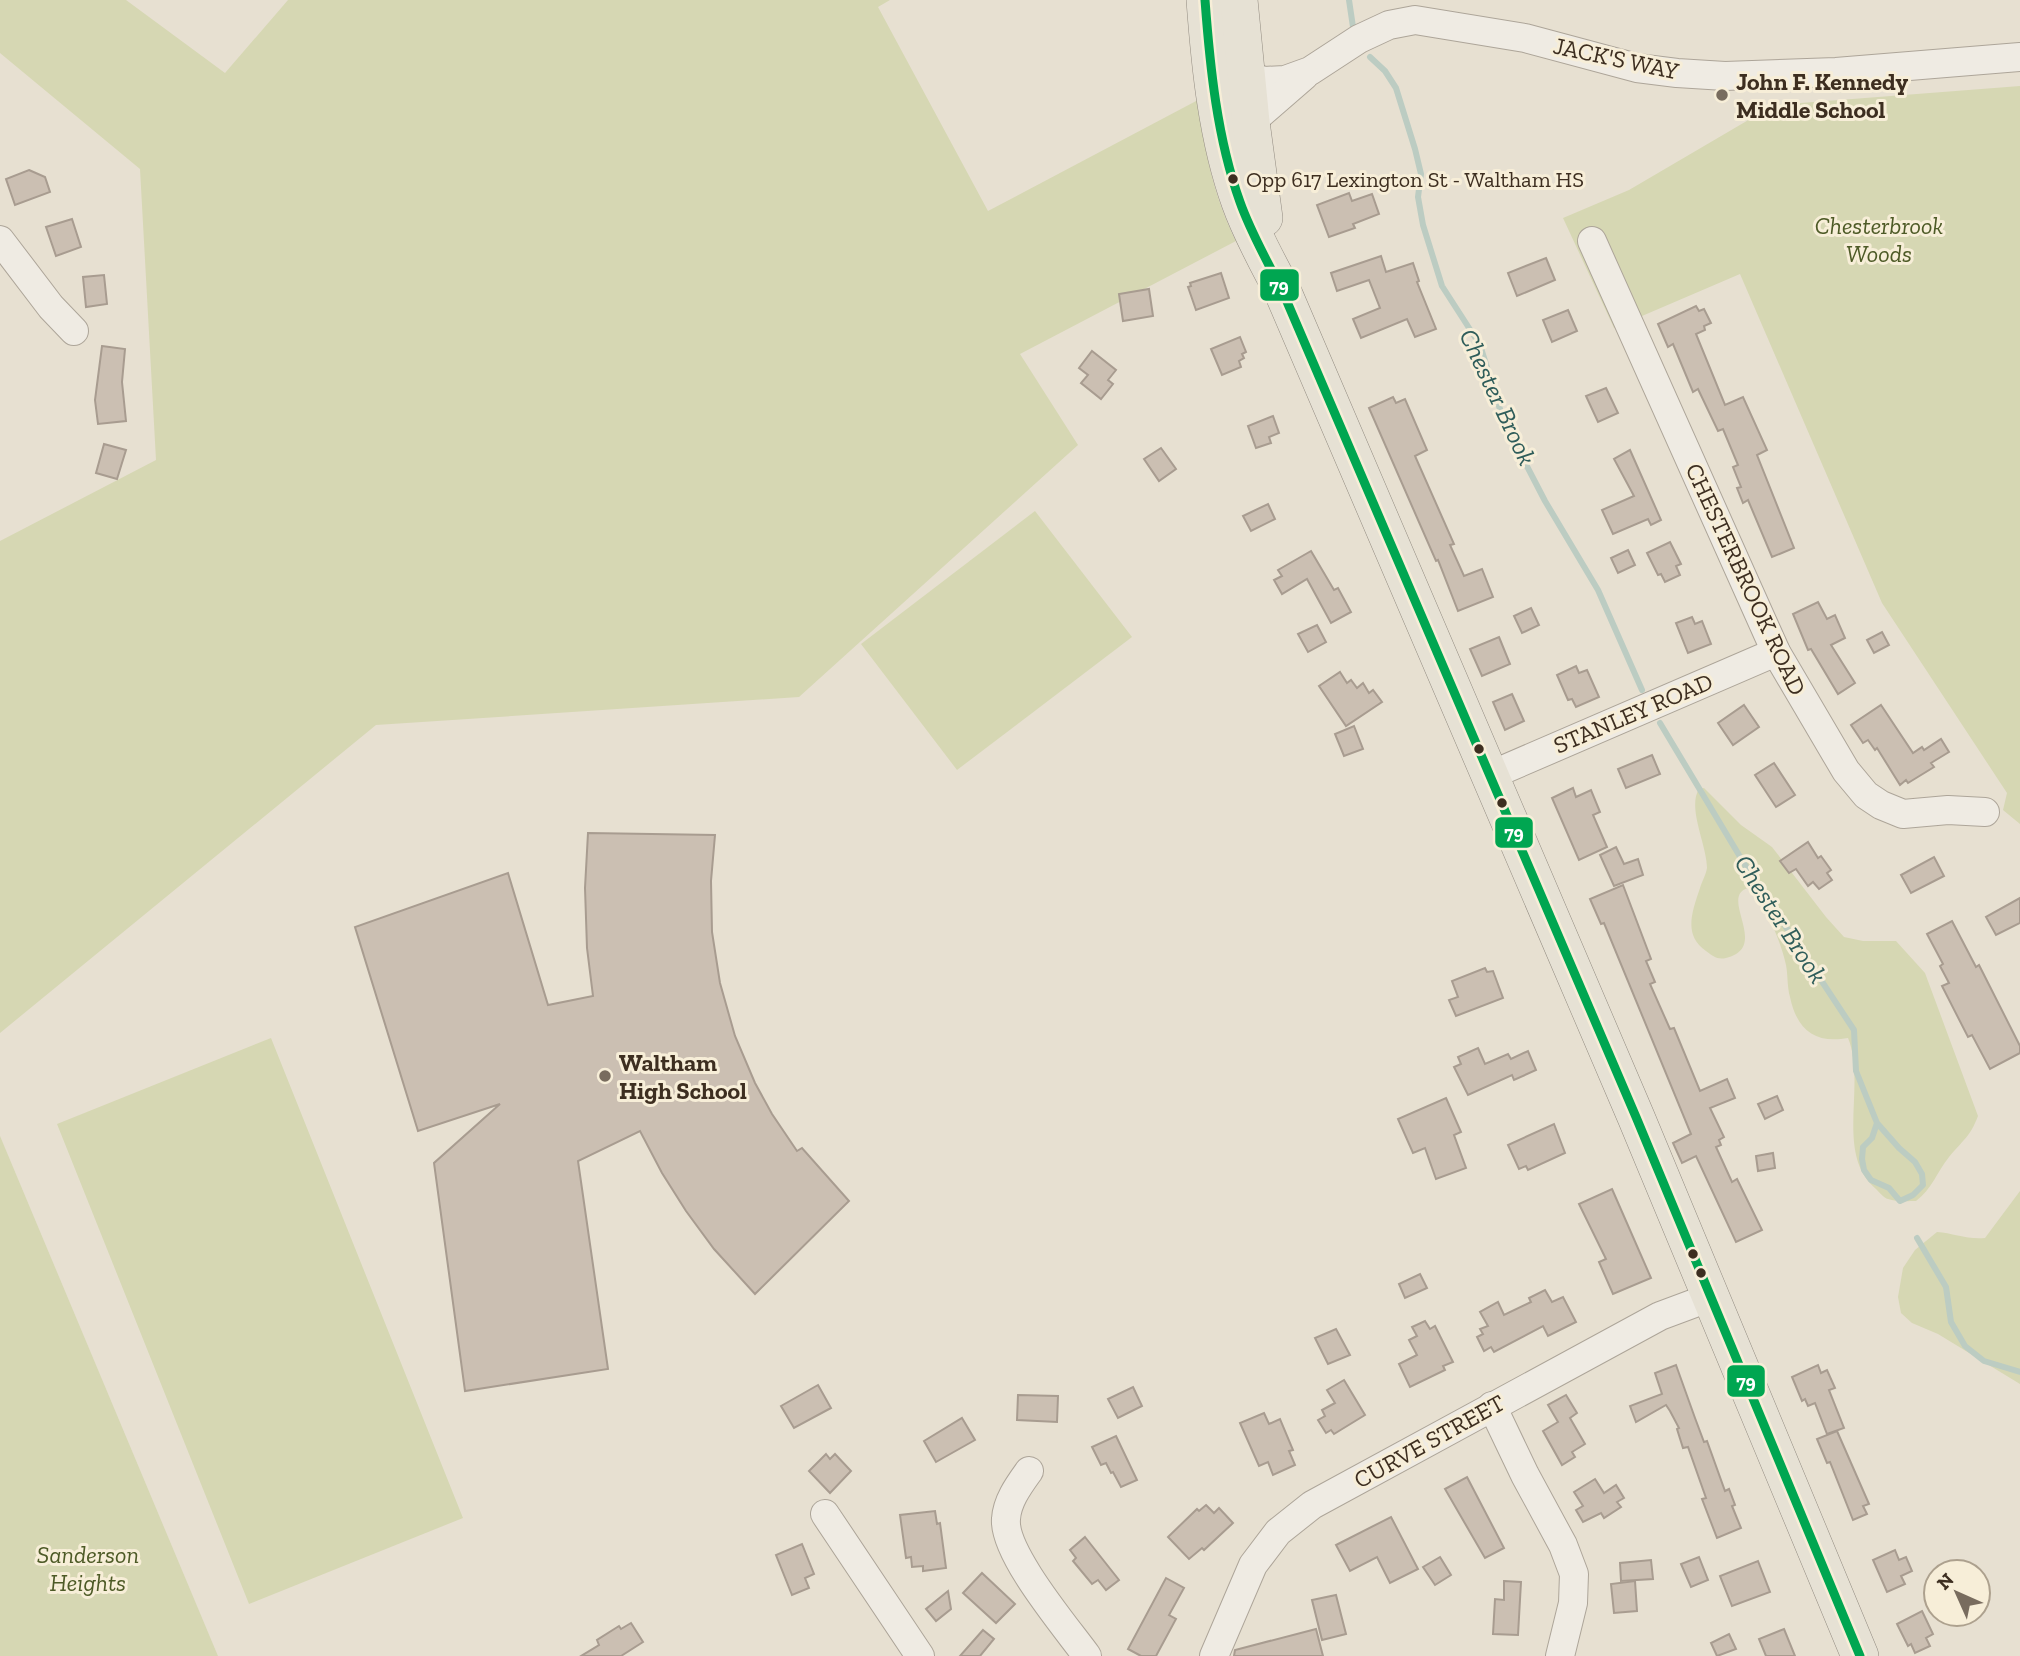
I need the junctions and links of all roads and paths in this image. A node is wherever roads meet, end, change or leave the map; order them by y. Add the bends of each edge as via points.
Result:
1 (1205, 0) edge
2 (1239, 0) edge
3 (2020, 57) edge
4 (1229, 70) junction
5 (1310, 71) junction
6 (1251, 122) junction
7 (0, 240) edge
8 (1592, 241) dead end
9 (1282, 290) junction
10 (74, 331) dead end
11 (1776, 652) junction
12 (1491, 775) junction
13 (1985, 812) dead end
14 (1712, 1297) junction
15 (1492, 1406) junction
16 (1029, 1471) dead end
17 (825, 1514) dead end
18 (920, 1656) edge
19 (1087, 1656) edge
20 (1214, 1656) edge
21 (1560, 1656) edge
22 (1860, 1656) edge

1 - 4 main road
2 - 4 main road
3 - 5 street, JACK'S WAY via 1836,72 1677,74 1525,38 1415,20 1359,38
4 - 5 street, JACK'S WAY via 1264,81
4 - 6 main road
4 - 9 main road via 1227,157 1240,202
5 - 6 street, JACK'S WAY
6 - 9 main road via 1263,215
7 - 10 street
8 - 11 street, CHESTERBROOK ROAD
9 - 12 main road
11 - 12 street, STANLEY ROAD
11 - 13 street, CHESTERBROOK ROAD via 1846,771 1866,795 1903,814
12 - 14 main road
14 - 15 street, CURVE STREET via 1660,1316
14 - 22 main road
15 - 20 street, CURVE STREET via 1312,1505 1278,1532 1252,1565
15 - 21 street via 1574,1574 1573,1603
16 - 19 street via 1016,1490 1006,1519 1008,1539
17 - 18 street

